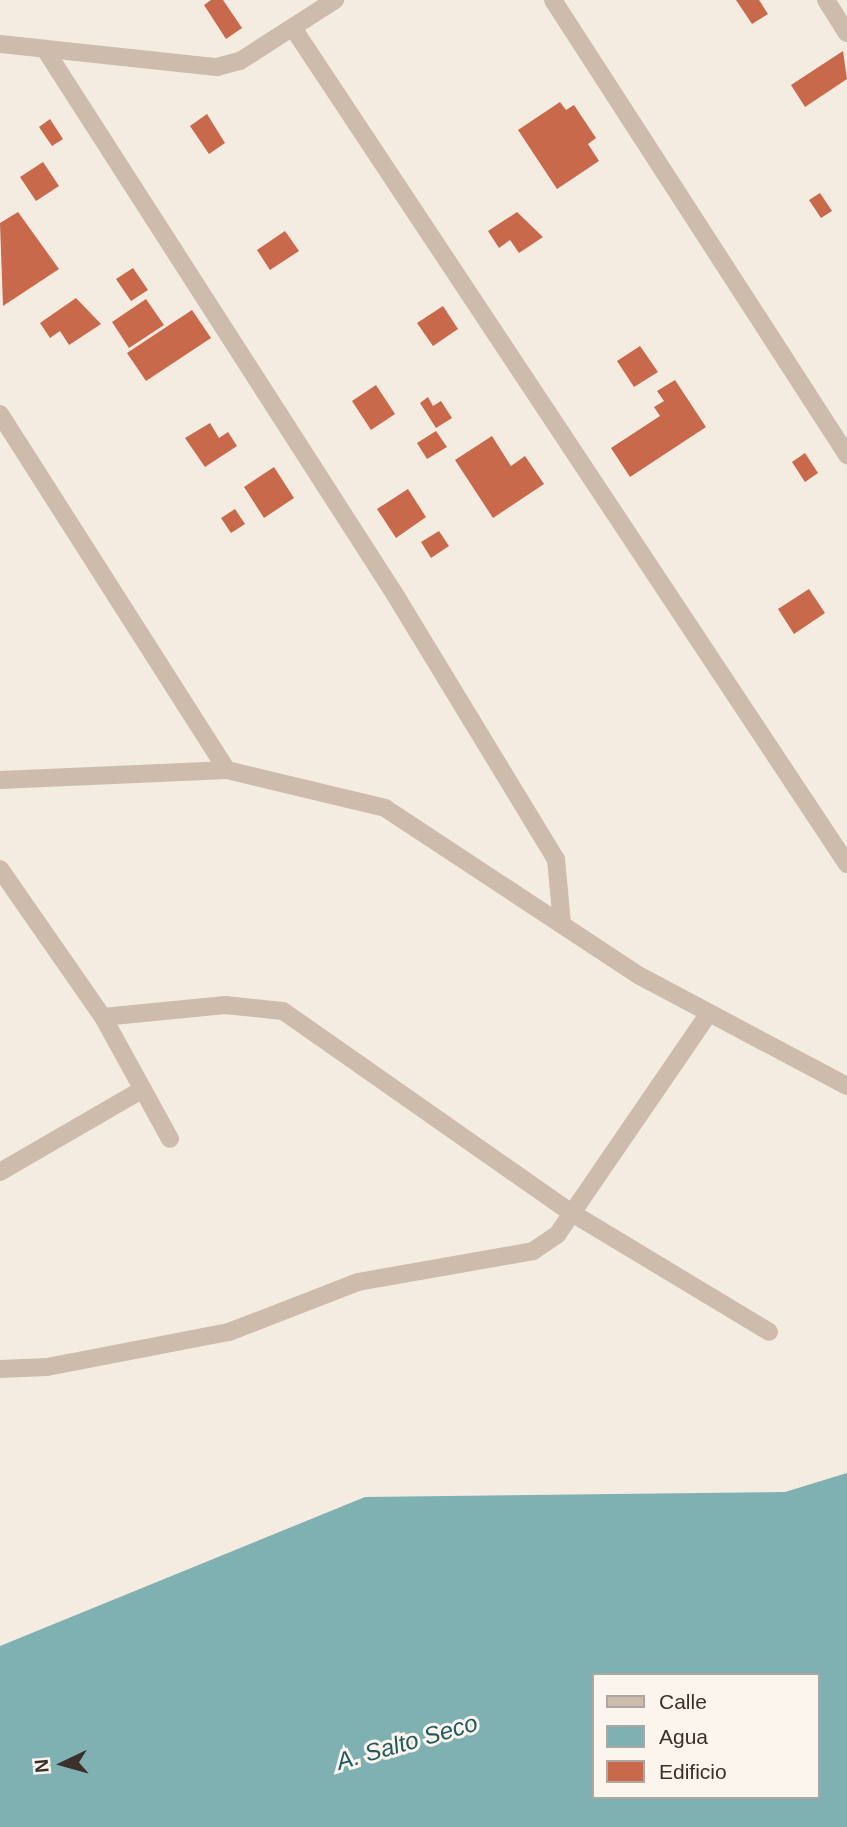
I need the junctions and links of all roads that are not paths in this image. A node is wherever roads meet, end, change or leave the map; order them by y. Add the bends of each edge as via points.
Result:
1 (335, 0) edge
2 (553, 0) edge
3 (826, 0) edge
4 (293, 28) junction
5 (847, 33) edge
6 (0, 44) edge
7 (46, 51) junction
8 (0, 414) edge
9 (847, 456) edge
10 (227, 770) junction
11 (0, 780) edge
12 (847, 864) edge
13 (0, 869) edge
14 (8, 898) edge
15 (562, 924) junction
16 (709, 1013) junction
17 (103, 1017) junction
18 (847, 1086) edge
19 (142, 1089) junction
20 (170, 1139) dead end
21 (0, 1172) edge
22 (572, 1213) junction
23 (769, 1332) dead end
24 (0, 1369) edge

1 - 4 street
2 - 9 street
3 - 5 street
4 - 7 street via 240,61 217,67
4 - 12 street
6 - 7 street
7 - 15 street via 394,593 556,859
8 - 10 street
10 - 11 street
10 - 15 street via 385,808
13 - 14 street
14 - 17 street
15 - 16 street
16 - 18 street
16 - 22 street
17 - 19 street
17 - 22 street via 225,1005 283,1011
19 - 20 street
19 - 21 street
22 - 23 street
22 - 24 street via 557,1235 533,1251 358,1282 229,1332 47,1367

